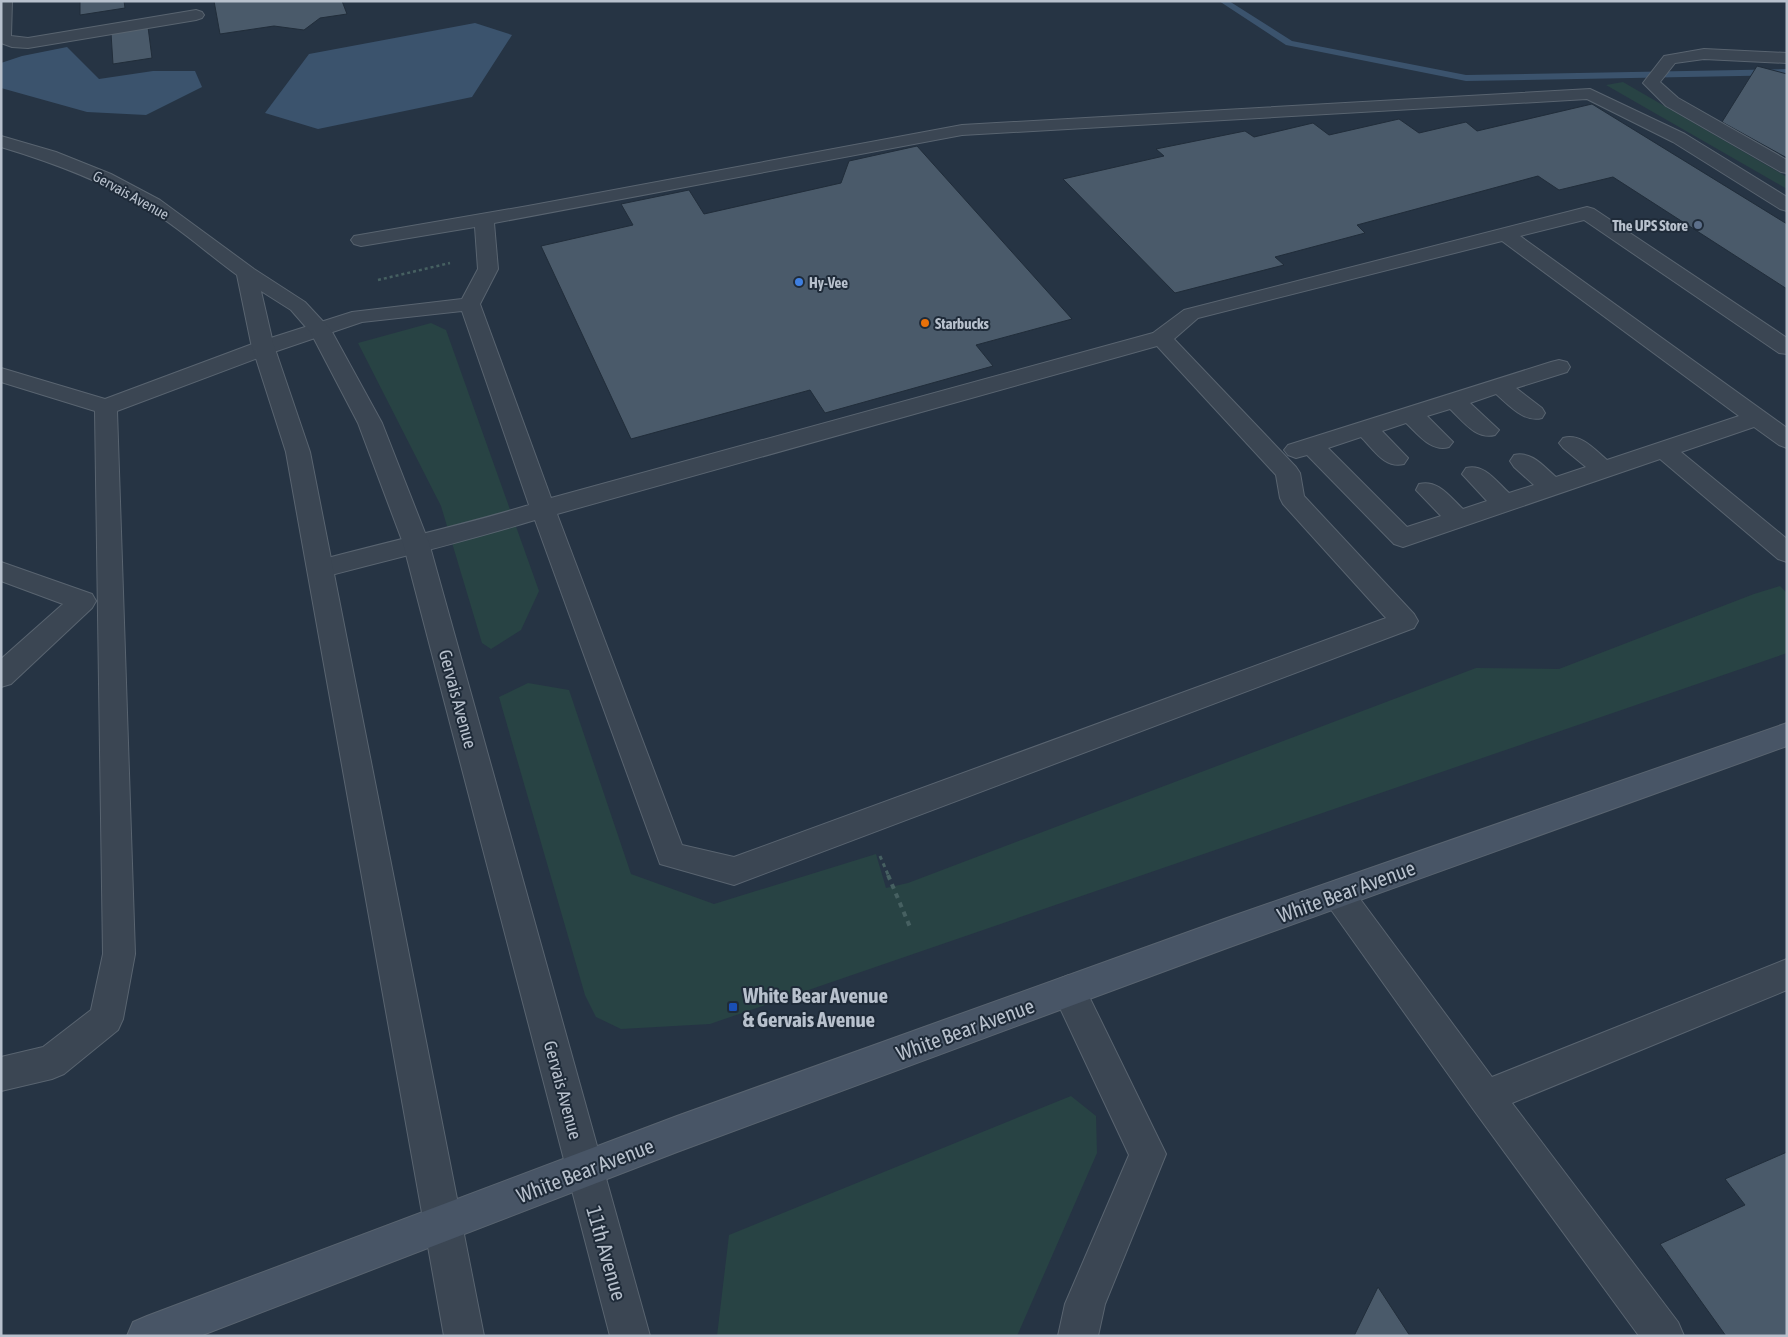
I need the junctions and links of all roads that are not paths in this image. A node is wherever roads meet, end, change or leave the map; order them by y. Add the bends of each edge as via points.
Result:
1 (4, 1) edge
2 (196, 15) edge
3 (1787, 58) edge
4 (1, 141) edge
5 (1787, 168) edge
6 (1787, 205) edge
7 (484, 220) junction
8 (1505, 234) junction
9 (361, 240) dead end
10 (247, 274) junction
11 (470, 304) junction
12 (320, 330) junction
13 (1161, 338) junction
14 (263, 348) junction
15 (1787, 348) edge
16 (1559, 367) dead end
17 (1, 375) edge
18 (1499, 386) junction
19 (1454, 400) junction
20 (106, 408) junction
21 (1534, 413) dead end
22 (1410, 414) junction
23 (1757, 418) junction
24 (1365, 428) junction
25 (1487, 430) dead end
26 (1787, 440) edge
27 (1441, 442) dead end
28 (1571, 443) dead end
29 (1311, 445) junction
30 (1662, 449) junction
31 (1273, 457) junction
32 (1396, 458) dead end
33 (1522, 461) dead end
34 (1603, 469) junction
35 (1474, 474) dead end
36 (1552, 486) junction
37 (1428, 490) dead end
38 (1504, 503) junction
39 (543, 509) junction
40 (1459, 518) junction
41 (416, 543) junction
42 (1787, 553) edge
43 (320, 569) junction
44 (1, 571) edge
45 (1, 676) edge
46 (1787, 734) edge
47 (1338, 894) junction
48 (1787, 974) edge
49 (1069, 991) junction
50 (1, 1074) edge
51 (1485, 1097) junction
52 (584, 1170) junction
53 (445, 1224) junction
54 (148, 1336) edge
55 (464, 1336) edge
56 (630, 1336) edge
57 (1078, 1336) edge
58 (1664, 1336) edge

1 - 2 street via 3,38 12,42 28,43
3 - 5 street via 1704,54 1670,59 1651,83 1672,102
4 - 10 street, Gervais Avenue via 104,178 153,204
6 - 7 street via 1679,138 1590,94 962,130
7 - 9 street
7 - 11 street via 488,269
8 - 13 street via 1191,314
8 - 15 street via 1587,213
8 - 23 street
10 - 12 street, Gervais Avenue via 298,306
10 - 14 street
11 - 12 street via 359,316
11 - 39 street
12 - 14 street
12 - 41 street, Gervais Avenue via 370,424
13 - 31 street
13 - 39 street
14 - 20 street
14 - 43 street via 298,452
16 - 18 street
17 - 20 street
18 - 19 street
18 - 21 street
19 - 22 street
19 - 25 street
20 - 50 street via 119,954 106,1019 52,1062
22 - 24 street
22 - 27 street
23 - 26 street
23 - 30 street
24 - 29 street
24 - 32 street
28 - 34 street
29 - 31 street
29 - 40 street via 1403,538
30 - 34 street
30 - 42 street
31 - 39 street via 1288,473 1292,498 1405,621 734,871 671,855
33 - 36 street
34 - 36 street
35 - 38 street
36 - 38 street
37 - 40 street
38 - 40 street
39 - 41 street via 465,533
41 - 43 street
41 - 52 street, Gervais Avenue
43 - 53 street
44 - 45 street via 82,601
46 - 47 main road, White Bear Avenue
47 - 49 main road, White Bear Avenue
47 - 51 street
48 - 51 street
49 - 52 main road, White Bear Avenue
49 - 57 street via 1148,1154 1085,1304
51 - 58 street
52 - 53 main road, White Bear Avenue
52 - 56 street, 11th Avenue
53 - 54 main road, White Bear Avenue
53 - 55 street

